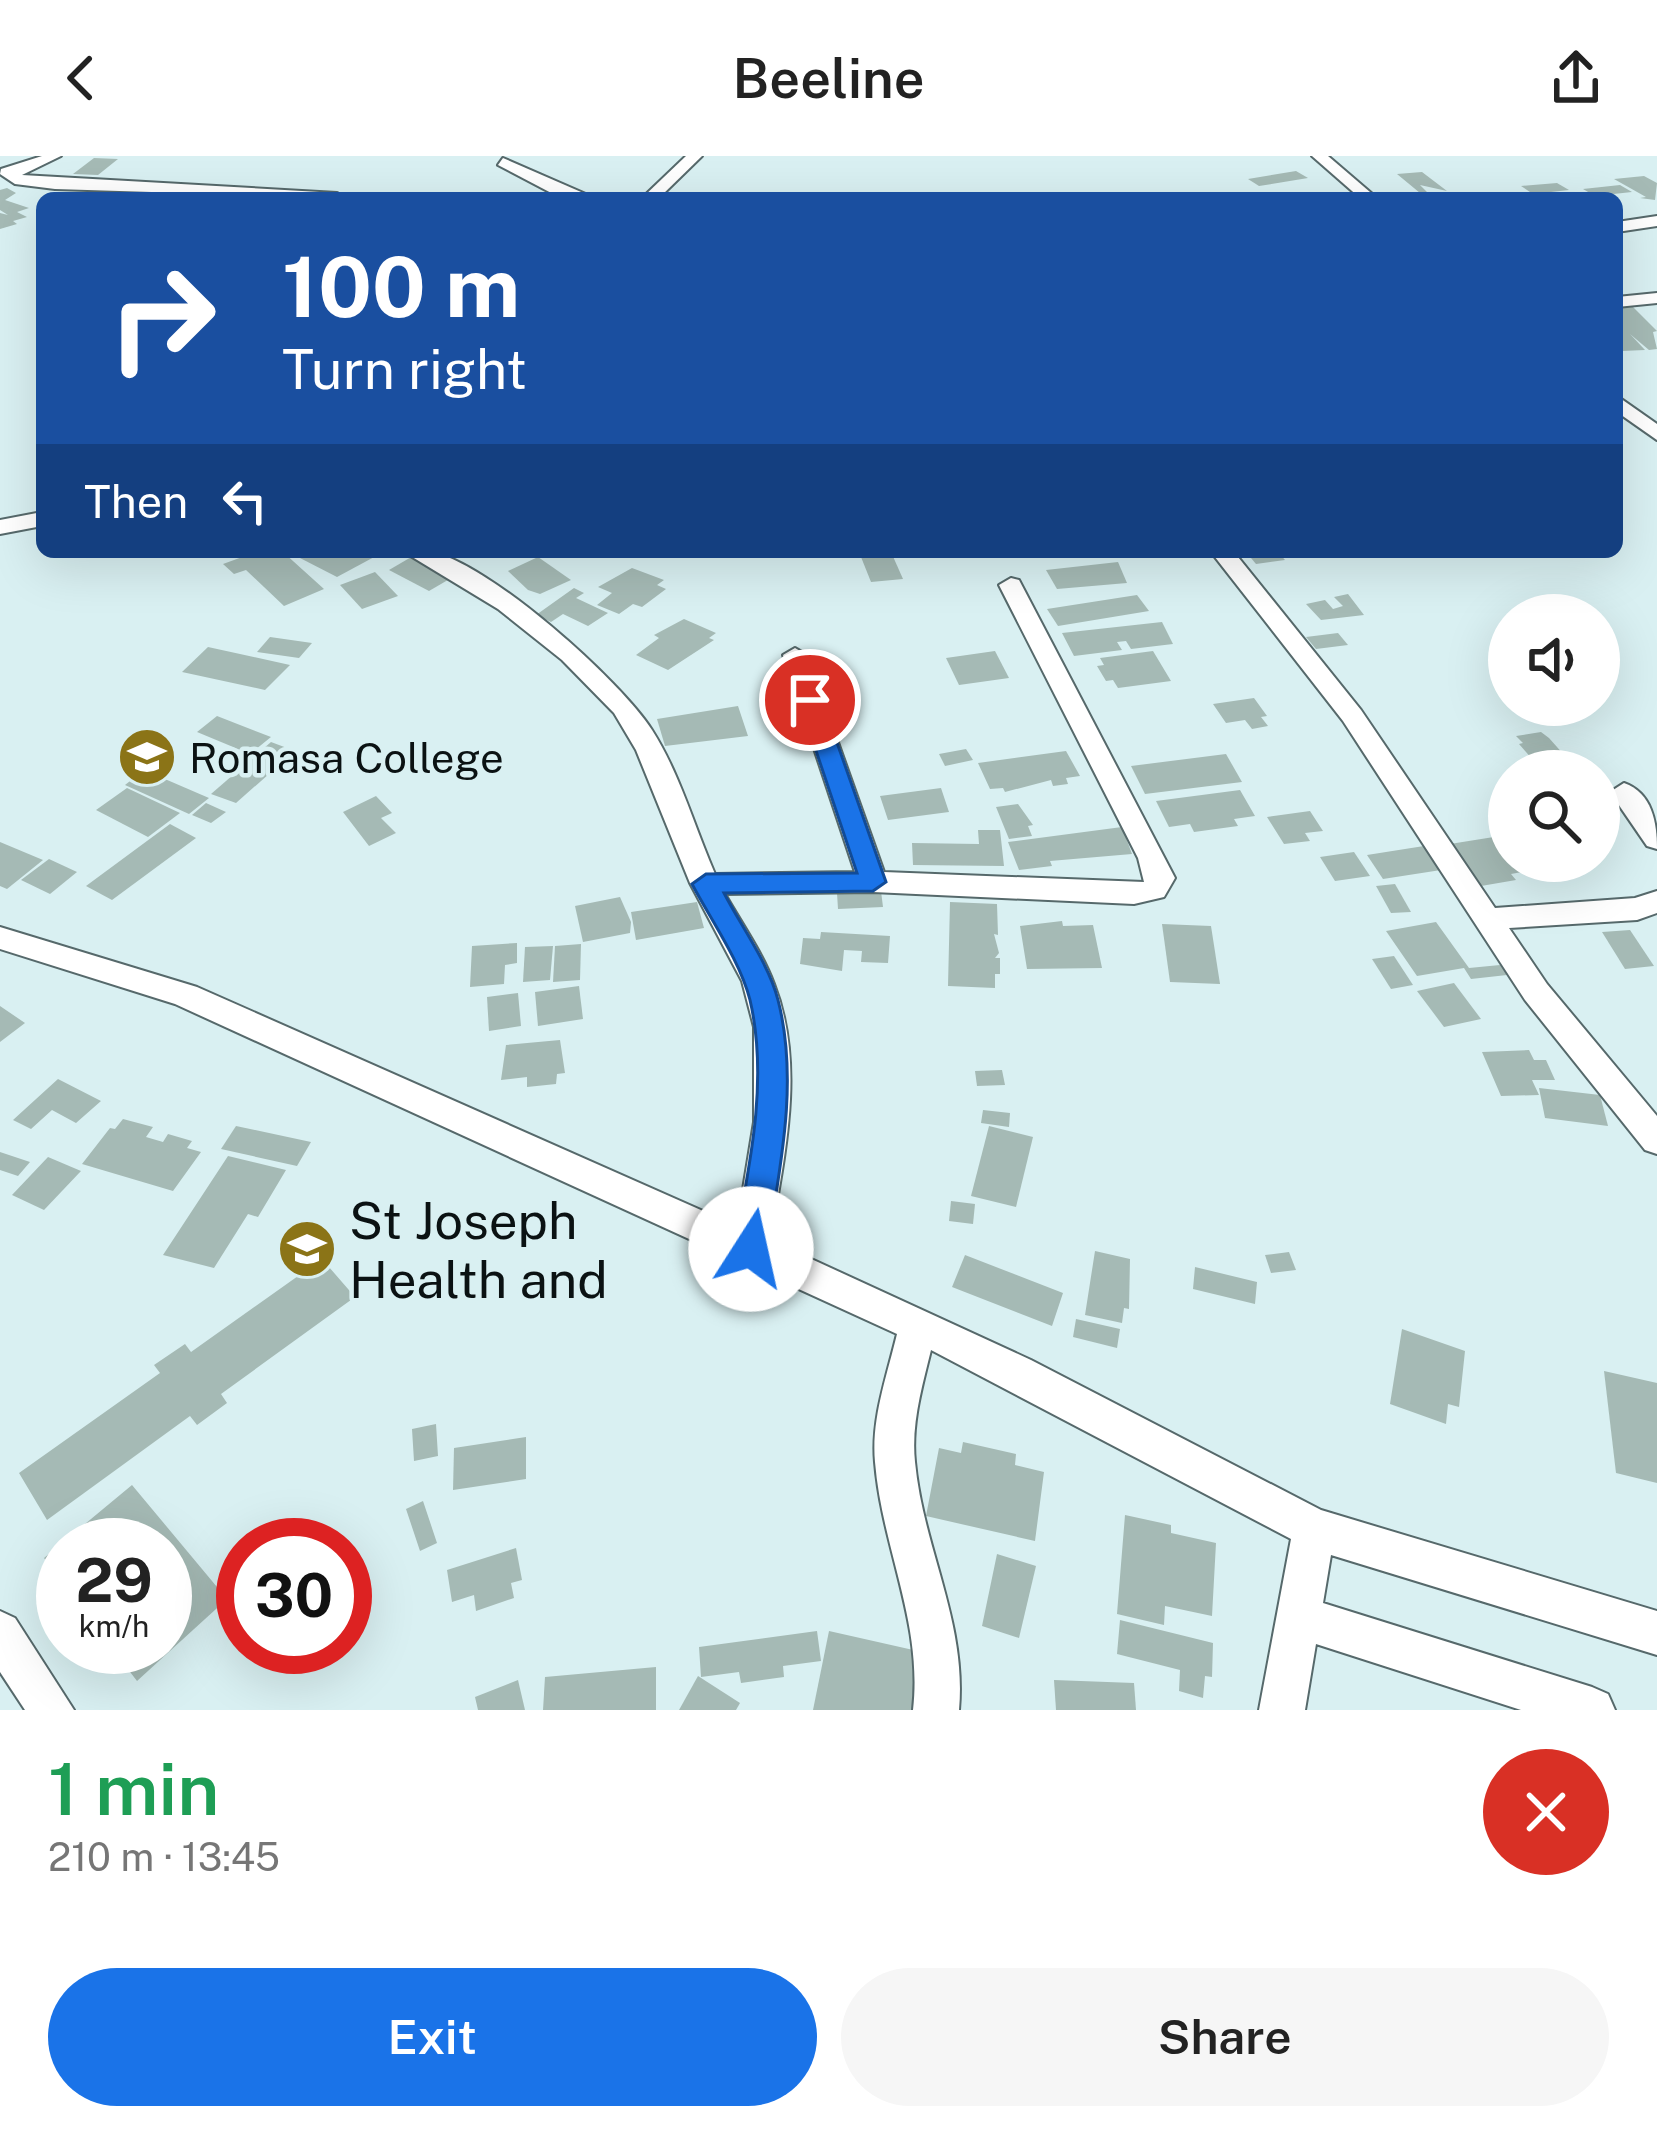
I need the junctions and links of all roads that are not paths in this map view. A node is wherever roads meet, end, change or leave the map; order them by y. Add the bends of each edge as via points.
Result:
1 (54, 156) edge
2 (695, 156) edge
3 (1319, 156) edge
4 (503, 162) dead end
5 (5, 172) edge
6 (208, 192) edge
7 (560, 192) edge
8 (656, 192) edge
9 (1362, 192) edge
10 (1657, 221) edge
11 (1623, 226) edge
12 (1657, 298) edge
13 (1623, 301) edge
14 (1623, 407) edge
15 (1650, 429) edge
16 (36, 520) edge
17 (0, 527) edge
18 (426, 558) edge
19 (1227, 558) edge
20 (1011, 585) dead end
21 (795, 655) dead end
22 (1624, 792) dead end
23 (1657, 839) edge
24 (873, 882) junction
25 (706, 884) junction
26 (1657, 902) edge
27 (1487, 919) junction
28 (0, 938) edge
29 (1657, 1139) edge
30 (751, 1249) junction
31 (916, 1328) junction
32 (1314, 1529) junction
33 (1299, 1617) junction
34 (0, 1633) edge
35 (1657, 1633) edge
36 (51, 1710) edge
37 (936, 1710) edge
38 (1282, 1710) edge
39 (1592, 1710) edge

1 - 5 street
2 - 8 street
3 - 9 street
4 - 7 street
5 - 6 street via 20,181
10 - 11 street
12 - 13 street
14 - 15 street
16 - 17 street
18 - 25 street via 489,592 603,685 640,731
19 - 27 street via 1352,716
20 - 24 street via 1161,878 1154,890 1134,893
21 - 24 street
22 - 23 street
24 - 25 street
25 - 30 street via 764,997 772,1057
26 - 27 street
27 - 29 street
28 - 30 street via 186,995
30 - 31 street
31 - 32 street
31 - 37 street via 894,1462 939,1640
32 - 33 street
32 - 35 street
33 - 38 street
33 - 39 street
34 - 36 street

